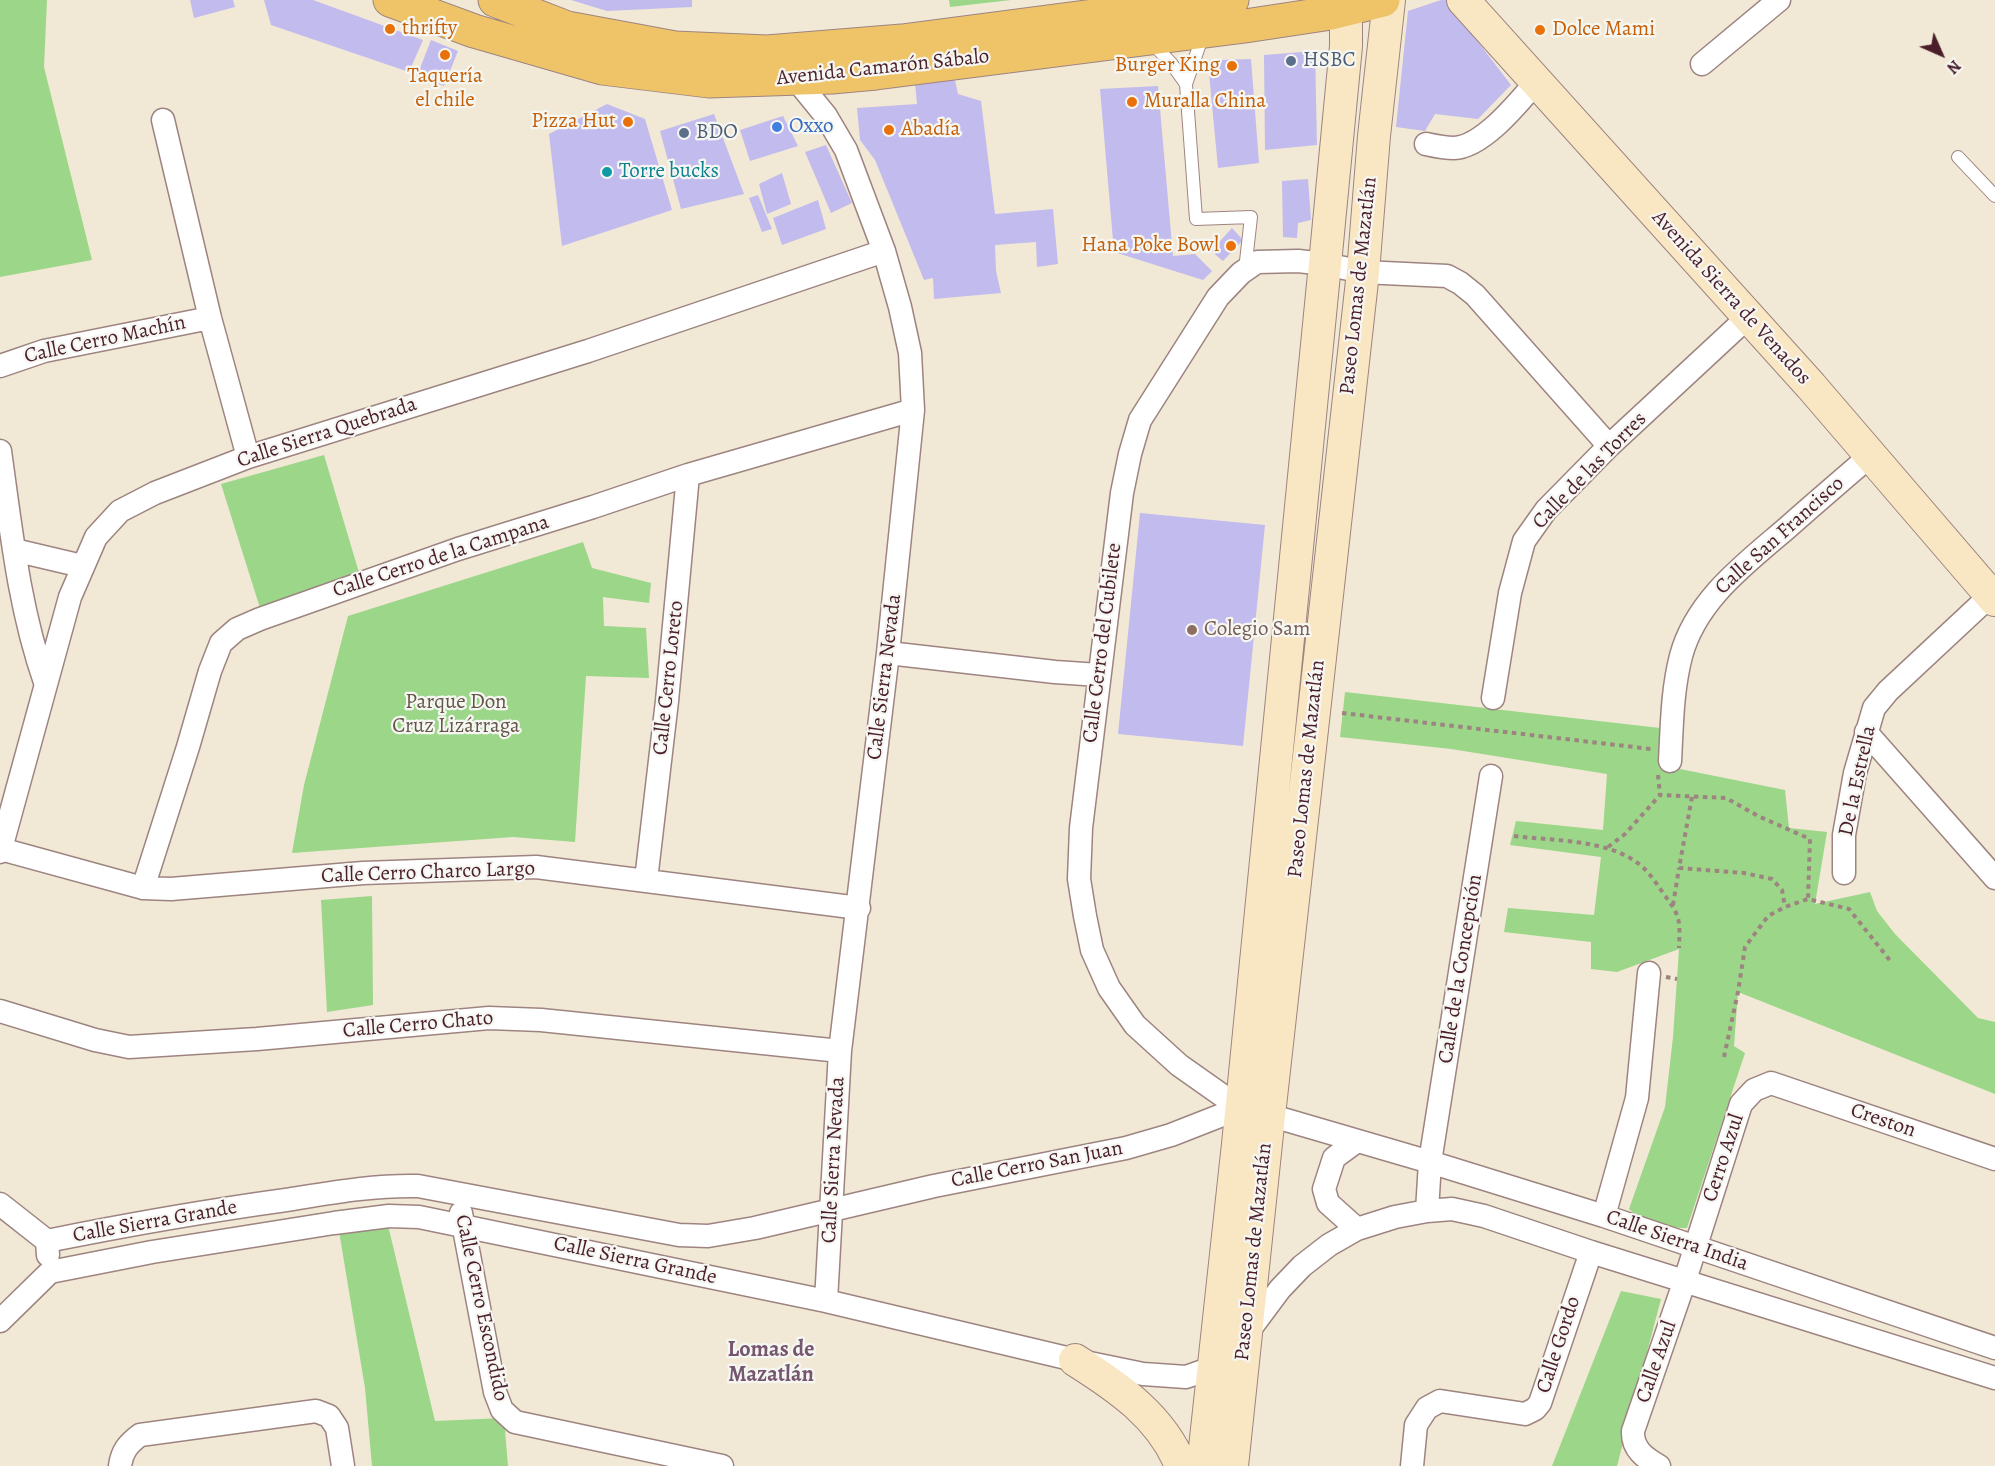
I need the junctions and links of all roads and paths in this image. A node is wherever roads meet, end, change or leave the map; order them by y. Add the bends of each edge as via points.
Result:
1 (390, 0) edge
2 (495, 0) edge
3 (1232, 0) edge
4 (1383, 0) edge
5 (1389, 0) edge
6 (1463, 0) edge
7 (1779, 0) edge
8 (1346, 5) edge
9 (1199, 12) edge
10 (1147, 38) junction
11 (1702, 64) dead end
12 (795, 78) junction
13 (1537, 81) junction
14 (1186, 84) junction
15 (163, 120) dead end
16 (1426, 144) dead end
17 (1958, 157) dead end
18 (1995, 196) edge
19 (884, 251) junction
20 (1325, 264) junction
21 (1245, 270) junction
22 (1363, 272) junction
23 (1748, 317) junction
24 (210, 318) junction
25 (0, 366) edge
26 (913, 410) junction
27 (1609, 446) junction
28 (0, 451) edge
29 (1870, 456) junction
30 (248, 457) junction
31 (688, 475) junction
32 (14, 550) junction
33 (82, 566) junction
34 (1993, 598) edge
35 (888, 653) junction
36 (1099, 675) junction
37 (45, 682) junction
38 (1493, 698) dead end
39 (1342, 713) dead end
40 (1866, 732) junction
41 (1661, 761) junction
42 (1491, 776) dead end
43 (1660, 795) junction
44 (1692, 796) junction
45 (1514, 836) dead end
46 (1608, 847) junction
47 (0, 851) edge
48 (1679, 868) junction
49 (1844, 873) dead end
50 (1995, 878) edge
51 (646, 880) junction
52 (143, 888) junction
53 (1808, 899) junction
54 (1673, 905) junction
55 (1785, 907) junction
56 (859, 908) junction
57 (1679, 948) dead end
58 (1892, 963) dead end
59 (1648, 973) dead end
60 (0, 1011) edge
61 (840, 1051) junction
62 (1724, 1057) dead end
63 (1771, 1083) joint
64 (1254, 1111) junction
65 (1357, 1141) junction
66 (1995, 1159) edge
67 (1430, 1162) junction
68 (458, 1193) junction
69 (0, 1204) edge
70 (831, 1210) junction
71 (1427, 1211) junction
72 (1604, 1216) junction
73 (463, 1226) junction
74 (1357, 1229) junction
75 (47, 1241) junction
76 (1694, 1247) junction
77 (1592, 1252) junction
78 (50, 1272) junction
79 (1684, 1280) junction
80 (826, 1301) junction
81 (0, 1321) edge
82 (1245, 1336) junction
83 (1995, 1348) edge
84 (1075, 1360) junction
85 (1214, 1367) junction
86 (1995, 1378) edge
87 (120, 1466) edge
88 (343, 1466) edge
89 (722, 1466) edge
90 (1181, 1466) edge
91 (1203, 1466) edge
92 (1232, 1466) edge
93 (1412, 1466) edge
94 (1659, 1466) edge

1 - 12 main road, Avenida Camarón Sábalo via 474,31 602,68 709,81
2 - 9 main road, Avenida Camarón Sábalo via 567,28 675,48 767,52
3 - 9 main road, Avenida Camarón Sábalo
4 - 8 main road, Avenida Camarón Sábalo
5 - 22 street, Paseo Lomas de Mazatlán
6 - 13 street, Avenida Sierra de Venados
7 - 11 street
8 - 9 main road, Avenida Camarón Sábalo
8 - 20 street, Paseo Lomas de Mazatlán via 1346,46
9 - 10 main road, Avenida Camarón Sábalo
9 - 14 lane
10 - 12 main road, Avenida Camarón Sábalo via 876,73
10 - 14 lane
12 - 19 street, Calle Sierra Nevada via 826,116 846,150
13 - 16 street via 1480,138 1456,148
13 - 23 street, Avenida Sierra de Venados
14 - 21 lane via 1196,219 1251,217
15 - 24 street
17 - 18 lane
19 - 26 street, Calle Sierra Nevada via 910,353
19 - 30 street, Calle Sierra Quebrada via 588,351
20 - 21 street, Calle Cerro del Cubilete via 1257,262
20 - 22 street, Calle Cerro del Cubilete
20 - 64 street, Paseo Lomas de Mazatlán
21 - 36 street, Calle Cerro del Cubilete via 1218,297 1140,420 1122,493
22 - 27 street, Calle Cerro del Cubilete via 1448,276 1460,283
22 - 64 street, Paseo Lomas de Mazatlán
23 - 27 street, Calle de las Torres
23 - 29 street, Avenida Sierra de Venados
24 - 25 street, Calle Cerro Machín via 44,351
24 - 30 street
26 - 31 street, Calle Cerro de la Campana
26 - 35 street, Calle Sierra Nevada
27 - 38 street, Calle de las Torres via 1546,510 1524,541 1510,593
28 - 32 street
29 - 34 street, Avenida Sierra de Venados
29 - 41 street, Calle San Francisco via 1731,576 1709,601 1681,655
30 - 33 street, Calle Sierra Quebrada via 120,511 96,537
31 - 51 street, Calle Cerro Loreto
31 - 52 street, Calle Cerro de la Campana via 458,549 237,629 221,643 210,671
32 - 33 street
32 - 37 street via 34,652
33 - 37 street, Calle Sierra Quebrada
34 - 40 street, De la Estrella via 1887,691 1874,708
35 - 36 street
35 - 56 street, Calle Sierra Nevada
36 - 64 street, Calle Cerro del Cubilete via 1078,879 1092,950 1109,988 1136,1025 1179,1065
37 - 47 street, Calle Sierra Quebrada
39 - 41 path
40 - 49 street, De la Estrella via 1844,835
40 - 50 street
41 - 43 path
42 - 67 street, Calle de la Concepción
43 - 44 path
43 - 46 path
44 - 48 path
44 - 53 path via 1726,798 1810,839
45 - 46 path
46 - 54 path via 1638,863
47 - 52 street, Calle Cerro Charco Largo
48 - 54 path
48 - 55 path via 1772,879 1782,890
51 - 52 street, Calle Cerro Charco Largo via 525,867
51 - 56 street, Calle Cerro Charco Largo
53 - 55 path
53 - 58 path via 1849,909
54 - 57 path via 1680,918
55 - 62 path via 1768,916 1744,947
56 - 61 street, Calle Sierra Nevada
59 - 72 street via 1637,1098
60 - 61 street, Calle Cerro Chato via 129,1047 489,1018
61 - 70 street, Calle Sierra Nevada
63 - 66 street, Creston
63 - 76 street, Cerro Azul via 1754,1090 1741,1104
64 - 65 street, Calle Sierra India
64 - 70 street, Calle Cerro San Juan via 1126,1148
64 - 82 street, Paseo Lomas de Mazatlán
64 - 85 street, Paseo Lomas de Mazatlán
65 - 67 street, Calle Sierra India
65 - 74 street via 1334,1158 1324,1189 1328,1203
67 - 71 street
67 - 72 street, Calle Sierra India
68 - 70 street, Calle Sierra Grande via 689,1236 755,1228
68 - 73 street, Calle Cerro Escondido
68 - 75 street, Calle Sierra Grande via 386,1185
69 - 75 street
70 - 80 street, Calle Sierra Nevada
71 - 74 street, Calle Sierra India
71 - 77 street, Calle Sierra India via 1452,1209 1484,1216
72 - 76 street, Calle Sierra India
73 - 78 street, Calle Sierra Grande via 419,1217 389,1216 152,1252
73 - 80 street, Calle Sierra Grande
73 - 89 street, Calle Cerro Escondido via 495,1392 502,1410 515,1422
74 - 82 street, Calle Sierra India via 1302,1266
75 - 78 street
76 - 79 street, Calle Azul
76 - 83 street, Calle Sierra India
77 - 79 street, Calle Sierra India
77 - 93 street, Calle Gordo via 1535,1409 1525,1414 1440,1401 1427,1408 1416,1425
78 - 81 street
79 - 86 street, Calle Sierra India
79 - 94 street, Calle Azul via 1633,1431 1632,1440 1637,1448
80 - 84 street, Calle Sierra Grande
82 - 85 street, Calle Sierra India
82 - 92 street, Paseo Lomas de Mazatlán
84 - 85 street, Calle Sierra Grande via 1143,1374 1186,1377
84 - 90 street via 1129,1396 1163,1431
85 - 91 street, Paseo Lomas de Mazatlán
87 - 88 street via 130,1442 140,1434 316,1411 329,1416 337,1428

